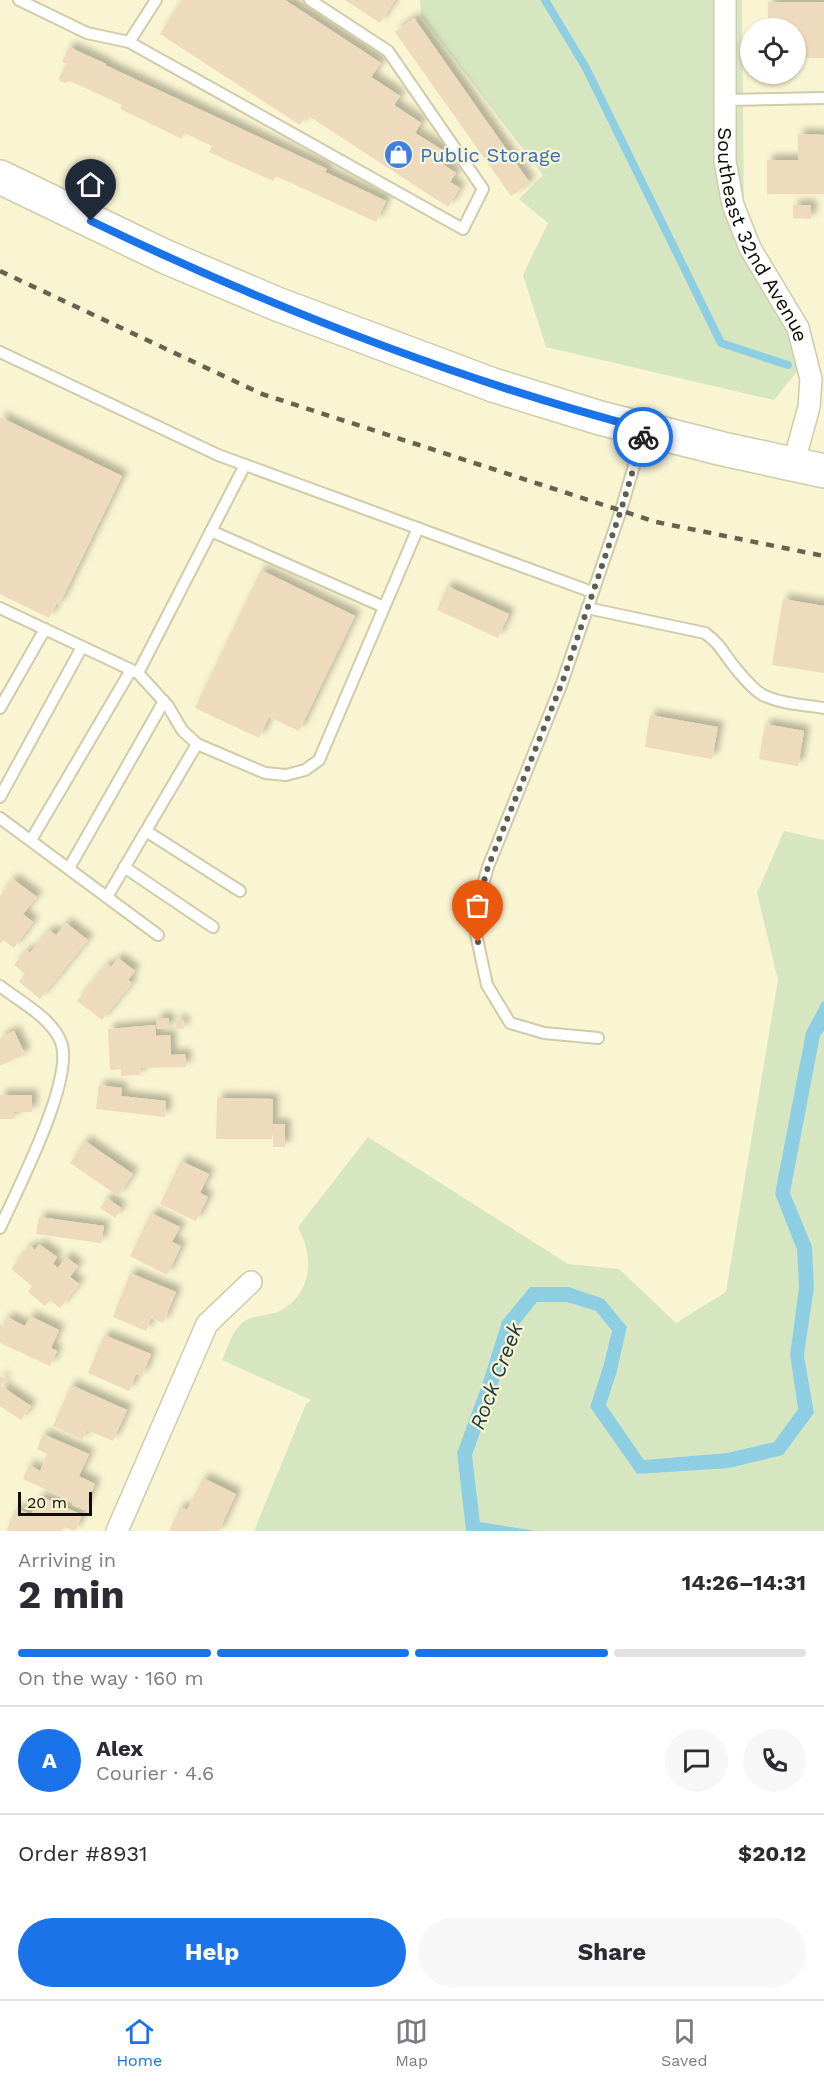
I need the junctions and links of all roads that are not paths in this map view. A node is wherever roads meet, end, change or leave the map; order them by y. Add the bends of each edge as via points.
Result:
1 (19, 0) edge
2 (156, 0) edge
3 (310, 0) edge
4 (725, 0) edge
5 (129, 42) junction
6 (824, 98) edge
7 (726, 100) junction
8 (0, 177) edge
9 (0, 352) edge
10 (645, 429) junction
11 (245, 465) junction
12 (809, 468) edge
13 (418, 528) junction
14 (211, 531) junction
15 (592, 592) junction
16 (384, 608) junction
17 (587, 608) junction
18 (0, 609) edge
19 (45, 629) junction
20 (82, 647) junction
21 (134, 671) junction
22 (164, 701) junction
23 (0, 708) edge
24 (824, 708) edge
25 (197, 744) junction
26 (0, 797) edge
27 (0, 818) edge
28 (146, 831) junction
29 (31, 840) junction
30 (124, 867) junction
31 (69, 868) junction
32 (240, 891) dead end
33 (107, 897) junction
34 (213, 927) dead end
35 (158, 935) dead end
36 (0, 986) edge
37 (598, 1038) dead end
38 (0, 1228) edge
39 (251, 1282) dead end
40 (117, 1531) edge

1 - 5 lane via 87,33
2 - 5 lane
3 - 5 lane via 388,51 483,189 463,229
4 - 7 street, Southeast 32nd Avenue
6 - 7 lane
7 - 12 street, Southeast 32nd Avenue via 725,160 733,205 750,248 798,328 811,379
8 - 10 main road via 166,257 277,304 493,385
9 - 11 lane
10 - 12 main road
10 - 15 lane
11 - 13 lane
11 - 14 lane
13 - 15 lane
13 - 16 lane
14 - 16 lane
14 - 21 lane
15 - 17 lane
16 - 25 lane via 320,760 305,770 286,775 265,773
17 - 24 lane via 705,633 762,695
17 - 37 lane via 562,683 488,867 473,920 487,985 510,1023 544,1033
18 - 19 lane
19 - 20 lane
19 - 23 lane
20 - 21 lane
20 - 26 lane
21 - 22 lane
21 - 29 lane
22 - 25 lane via 182,730
22 - 31 lane
25 - 28 lane
27 - 29 lane
28 - 30 lane
28 - 32 lane
29 - 31 lane
30 - 33 lane
30 - 34 lane
31 - 33 lane
33 - 35 lane
36 - 38 lane via 51,1024 61,1042 63,1059 58,1093
39 - 40 street via 207,1324

